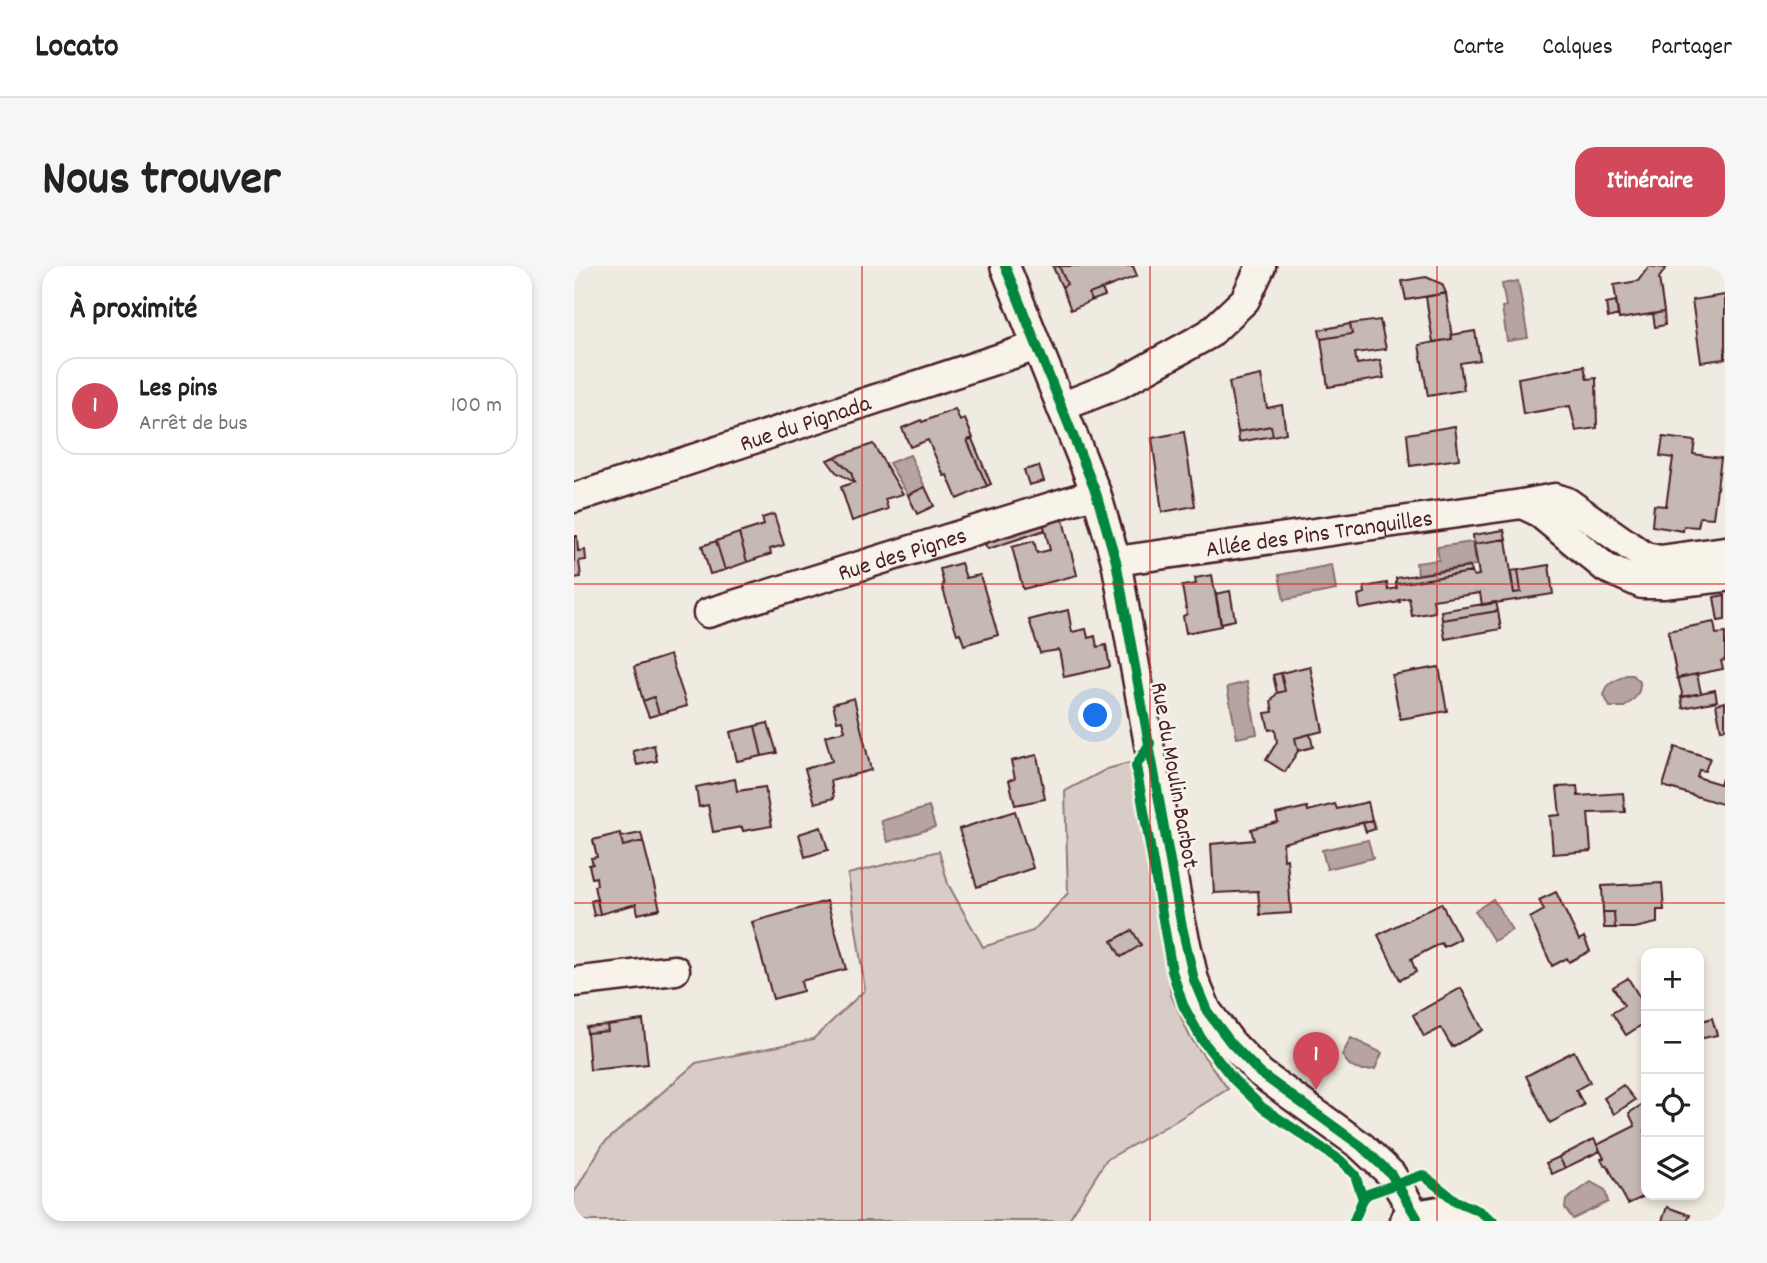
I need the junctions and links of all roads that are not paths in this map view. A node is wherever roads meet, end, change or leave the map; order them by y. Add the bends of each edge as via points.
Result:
1 (1005, 266) edge
2 (1261, 266) edge
3 (1037, 346) junction
4 (1062, 407) junction
5 (1096, 494) junction
6 (574, 498) edge
7 (1522, 504) junction
8 (1725, 551) edge
9 (1116, 561) junction
10 (1725, 577) edge
11 (708, 613) dead end
12 (675, 970) dead end
13 (574, 982) edge
14 (1413, 1220) edge
15 (1462, 1221) edge

1 - 3 street, Rue du Moulin Barbot
2 - 4 street via 1245,300 1209,334 1119,384
3 - 4 street, Rue du Moulin Barbot
3 - 6 street, Rue du Pignada
4 - 5 street, Rue du Moulin Barbot
5 - 9 street, Rue du Moulin Barbot
5 - 11 street, Rue des Pignes
7 - 8 street, Allée des Pins Tranquilles via 1555,498 1567,502 1645,557 1660,560
7 - 9 street, Allée des Pins Tranquilles
7 - 10 street via 1606,568 1642,584
9 - 14 street, Rue du Moulin Barbot via 1181,922 1194,980 1207,1011 1260,1073 1362,1146 1391,1174
12 - 13 street
14 - 15 main road via 1440,1216

